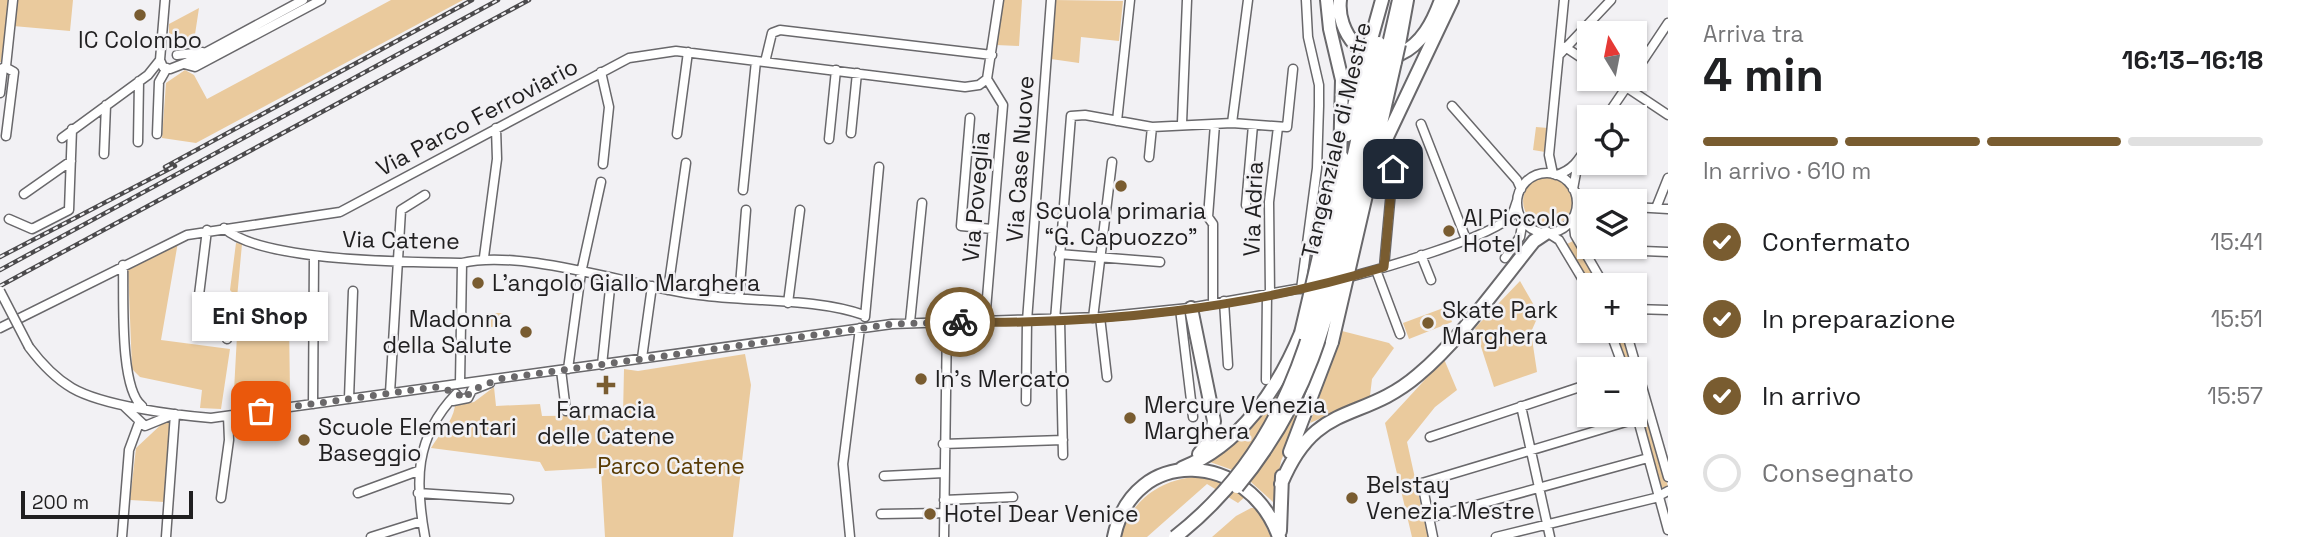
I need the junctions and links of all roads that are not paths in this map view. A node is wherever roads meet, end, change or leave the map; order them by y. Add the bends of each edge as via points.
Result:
1 (13, 0) edge
2 (165, 0) edge
3 (303, 0) edge
4 (321, 0) edge
5 (999, 0) edge
6 (1051, 0) edge
7 (1130, 0) edge
8 (1187, 0) edge
9 (1248, 0) edge
10 (1306, 0) edge
11 (1327, 0) edge
12 (1340, 0) edge
13 (1382, 0) edge
14 (1389, 0) edge
15 (1399, 0) edge
16 (1407, 0) edge
17 (1441, 0) edge
18 (1452, 0) edge
19 (1564, 0) edge
20 (1611, 0) edge
21 (1668, 23) edge
22 (1384, 43) junction
23 (1562, 51) junction
24 (688, 52) junction
25 (992, 55) junction
26 (1647, 55) edge
27 (1577, 58) edge
28 (169, 61) junction
29 (761, 61) junction
30 (1380, 62) junction
31 (3, 68) edge
32 (1293, 69) dead end
33 (836, 71) junction
34 (601, 72) junction
35 (857, 73) junction
36 (987, 79) junction
37 (139, 84) junction
38 (1631, 91) edge
39 (0, 93) edge
40 (1452, 106) dead end
41 (106, 107) junction
42 (1668, 116) edge
43 (970, 118) dead end
44 (1117, 121) junction
45 (1182, 123) junction
46 (1232, 123) junction
47 (1215, 124) junction
48 (1421, 124) dead end
49 (1253, 125) junction
50 (1152, 127) junction
51 (1278, 127) junction
52 (496, 128) junction
53 (851, 133) dead end
54 (157, 134) dead end
55 (677, 134) dead end
56 (6, 136) dead end
57 (829, 139) dead end
58 (138, 142) dead end
59 (104, 154) dead end
60 (1549, 155) junction
61 (1149, 157) dead end
62 (71, 161) junction
63 (1112, 162) dead end
64 (603, 163) dead end
65 (686, 163) dead end
66 (1577, 163) edge
67 (1340, 164) junction
68 (879, 167) dead end
69 (1393, 169) dead end
70 (1577, 169) edge
71 (1509, 171) junction
72 (1543, 174) junction
73 (1555, 174) junction
74 (1532, 177) junction
75 (1668, 178) edge
76 (601, 182) dead end
77 (1521, 189) junction
78 (743, 190) dead end
79 (1574, 190) junction
80 (1351, 191) junction
81 (1577, 192) edge
82 (24, 194) dead end
83 (425, 195) dead end
84 (1517, 201) junction
85 (922, 203) dead end
86 (1245, 205) dead end
87 (1647, 208) edge
88 (1657, 208) junction
89 (1668, 209) edge
90 (746, 210) dead end
91 (800, 210) dead end
92 (1577, 214) edge
93 (1573, 217) junction
94 (9, 219) dead end
95 (1525, 224) junction
96 (1498, 225) junction
97 (224, 228) junction
98 (992, 229) junction
99 (207, 230) junction
100 (1547, 233) junction
101 (1466, 239) junction
102 (1647, 251) edge
103 (1668, 252) edge
104 (1059, 254) junction
105 (314, 256) junction
106 (1421, 256) junction
107 (484, 257) junction
108 (1100, 258) junction
109 (1505, 258) dead end
110 (397, 261) junction
111 (1160, 262) dead end
112 (462, 263) junction
113 (123, 265) junction
114 (1380, 268) junction
115 (581, 273) junction
116 (1579, 273) edge
117 (1597, 273) edge
118 (611, 279) junction
119 (1431, 280) dead end
120 (652, 286) junction
121 (1301, 289) junction
122 (668, 290) junction
123 (0, 291) edge
124 (353, 291) dead end
125 (1268, 294) junction
126 (739, 298) junction
127 (1224, 302) junction
128 (788, 303) junction
129 (1213, 303) junction
130 (1185, 309) junction
131 (1647, 309) edge
132 (1668, 310) edge
133 (864, 315) junction
134 (1096, 318) junction
135 (1057, 320) junction
136 (947, 321) junction
137 (1027, 321) junction
138 (910, 322) junction
139 (985, 322) junction
140 (0, 328) edge
141 (863, 328) junction
142 (1400, 334) dead end
143 (227, 339) dead end
144 (1629, 343) edge
145 (642, 358) junction
146 (602, 365) junction
147 (1227, 365) dead end
148 (564, 370) junction
149 (1107, 377) dead end
150 (1266, 380) dead end
151 (1577, 387) edge
152 (461, 389) junction
153 (390, 393) junction
154 (349, 398) junction
155 (1026, 401) dead end
156 (313, 404) junction
157 (1521, 406) junction
158 (566, 411) dead end
159 (144, 413) junction
160 (175, 414) junction
161 (228, 416) junction
162 (1193, 417) dead end
163 (152, 423) junction
164 (1610, 427) edge
165 (1641, 427) edge
166 (1430, 437) dead end
167 (1063, 440) junction
168 (943, 444) junction
169 (130, 446) junction
170 (1531, 451) junction
171 (1063, 455) dead end
172 (1648, 458) junction
173 (418, 471) junction
174 (944, 473) junction
175 (1165, 475) junction
176 (884, 476) dead end
177 (1668, 477) edge
178 (1281, 484) junction
179 (1539, 488) junction
180 (1668, 491) edge
181 (358, 493) dead end
182 (418, 493) junction
183 (1013, 497) dead end
184 (1659, 497) junction
185 (221, 498) dead end
186 (509, 499) dead end
187 (944, 499) junction
188 (943, 513) junction
189 (881, 514) dead end
190 (1429, 518) junction
191 (422, 521) junction
192 (1547, 524) junction
193 (1668, 530) edge
194 (382, 535) edge
195 (122, 537) edge
196 (166, 537) edge
197 (371, 537) edge
198 (425, 537) edge
199 (850, 537) edge
200 (944, 537) edge
201 (1114, 537) edge
202 (1175, 537) edge
203 (1187, 537) edge
204 (1280, 537) edge
205 (1433, 537) edge
206 (1496, 537) edge
207 (1550, 537) edge

1 - 31 street
2 - 28 street via 162,36
3 - 28 street via 212,49
4 - 28 street via 195,67
5 - 25 street
6 - 137 street, Via Case Nuove
7 - 44 street
8 - 45 street
9 - 46 street
10 - 121 street via 1319,106 1317,168
11 - 67 highway via 1342,80
12 - 17 highway via 1340,18 1348,38 1363,51 1387,57 1419,40
13 - 22 highway
14 - 22 highway, Tangenziale di Mestre
15 - 22 highway, Tangenziale di Mestre
16 - 22 highway
18 - 80 highway via 1378,156
19 - 23 street
20 - 23 street
21 - 26 street
22 - 30 highway, bridge
22 - 30 highway, bridge
23 - 27 street
23 - 60 street
24 - 29 street, Via Parco Ferroviario
24 - 34 street, Via Parco Ferroviario via 629,58
24 - 55 street
25 - 29 street via 780,30 772,33
25 - 36 street
28 - 37 street
28 - 54 street via 159,82
29 - 33 street, Via Parco Ferroviario
29 - 78 street
30 - 67 highway
30 - 80 highway, Tangenziale di Mestre
30 - 80 highway
31 - 39 street
31 - 56 street via 14,72
32 - 51 street, Via Adria via 1287,127
33 - 35 street, Via Parco Ferroviario
33 - 57 street
34 - 52 street, Via Parco Ferroviario
34 - 64 street via 609,107
35 - 36 street, Via Parco Ferroviario via 965,87
35 - 53 street
36 - 98 street, Via Poveglia via 1003,105
37 - 41 street
37 - 58 street
38 - 42 street
40 - 71 street
41 - 59 street
41 - 62 street via 72,131
43 - 98 street via 961,226
44 - 50 street
44 - 104 street via 1071,116
45 - 47 street
45 - 50 street
46 - 47 street
46 - 49 street
47 - 129 street via 1209,217 1213,225
48 - 101 street
49 - 51 street
49 - 86 street
50 - 61 street
51 - 125 street, Via Adria via 1269,202
52 - 97 street, Via Parco Ferroviario via 340,212
52 - 107 street
60 - 72 street
60 - 73 street
62 - 82 street
62 - 94 street via 69,210 32,229
63 - 108 street
65 - 122 street
66 - 73 street
67 - 80 highway
68 - 133 street
69 - 114 street
70 - 79 street
71 - 74 street
71 - 77 street
72 - 73 street
72 - 74 street
73 - 79 street
74 - 77 street
75 - 88 street
76 - 115 street
77 - 84 street
79 - 81 street
79 - 93 street via 1577,205
80 - 175 highway, bridge via 1301,333 1278,381 1250,419 1207,455
80 - 178 highway, bridge via 1332,341 1284,464
80 - 202 highway, Tangenziale di Mestre, bridge via 1314,326 1286,398 1227,487
80 - 203 highway, Tangenziale di Mestre, bridge via 1312,367 1267,451 1230,496
83 - 110 street via 401,210
84 - 95 street
84 - 96 street via 1513,215
85 - 138 street
87 - 88 street
88 - 89 street
90 - 126 street
91 - 128 street
92 - 93 street
93 - 100 street via 1564,228
93 - 117 street via 1575,235
95 - 96 street
95 - 100 street
95 - 109 street
96 - 101 street
97 - 99 street, Via Parco Ferroviario
97 - 105 street, Via Catene via 236,236
98 - 139 street, Via Poveglia
99 - 113 street, Via Parco Ferroviario via 187,234
99 - 143 street via 199,295 205,302 230,306
100 - 116 street via 1559,240
100 - 178 highway via 1534,241 1425,369 1388,396 1336,417 1313,432 1295,454
101 - 106 street
102 - 103 street
104 - 108 street
104 - 135 street
105 - 110 street, Via Catene
105 - 156 street
106 - 114 street
106 - 119 street
107 - 112 street, Via Catene
107 - 115 street, Via Catene
108 - 111 street
108 - 134 street
110 - 112 street, Via Catene
110 - 153 street
112 - 152 street
113 - 140 street, Via Parco Ferroviario
113 - 159 street via 128,375
114 - 121 street
114 - 142 street
115 - 118 street, Via Catene
115 - 148 street
118 - 120 street, Via Catene
118 - 146 street
120 - 122 street, Via Catene
120 - 145 street
121 - 125 street
122 - 126 street, Via Catene
123 - 159 street, bridge via 29,347 61,380 76,390
124 - 154 street
125 - 127 street
125 - 150 street, Via Adria
126 - 128 street, Via Catene
127 - 129 street
127 - 147 street
128 - 133 street, Via Catene
129 - 130 street
130 - 134 street
130 - 162 street
130 - 175 highway via 1214,430 1202,452
131 - 132 street
133 - 141 street
134 - 135 street
134 - 149 street
135 - 137 street
135 - 167 street
136 - 138 street
136 - 139 street
136 - 168 street
137 - 139 street
137 - 155 street, Via Case Nuove
138 - 141 street
141 - 145 street
141 - 199 street via 843,464
144 - 177 street
145 - 146 street
146 - 148 street
148 - 152 street
148 - 158 street
151 - 157 street
152 - 153 street
152 - 173 street via 427,441
153 - 154 street
154 - 156 street
156 - 161 street
157 - 166 street
157 - 170 street
159 - 160 street
159 - 163 street
159 - 163 street
159 - 169 street
160 - 161 street
160 - 163 street
160 - 196 street
161 - 185 street
163 - 169 street
164 - 170 street
165 - 172 street
167 - 168 street
167 - 171 street
168 - 174 street
169 - 195 street
170 - 179 street
170 - 190 street via 1422,483
172 - 179 street
172 - 184 street
173 - 181 street
173 - 182 street
174 - 176 street
174 - 187 street
175 - 201 highway via 1142,487 1129,501
175 - 204 highway via 1203,471 1236,480 1262,503
178 - 204 highway
179 - 190 street
179 - 192 street
180 - 184 street
182 - 186 street
182 - 191 street
183 - 187 street
184 - 192 street
184 - 193 street
187 - 188 street
188 - 189 street
188 - 200 street
190 - 205 street
191 - 194 street
191 - 198 street
192 - 206 street
192 - 207 street
194 - 197 street

